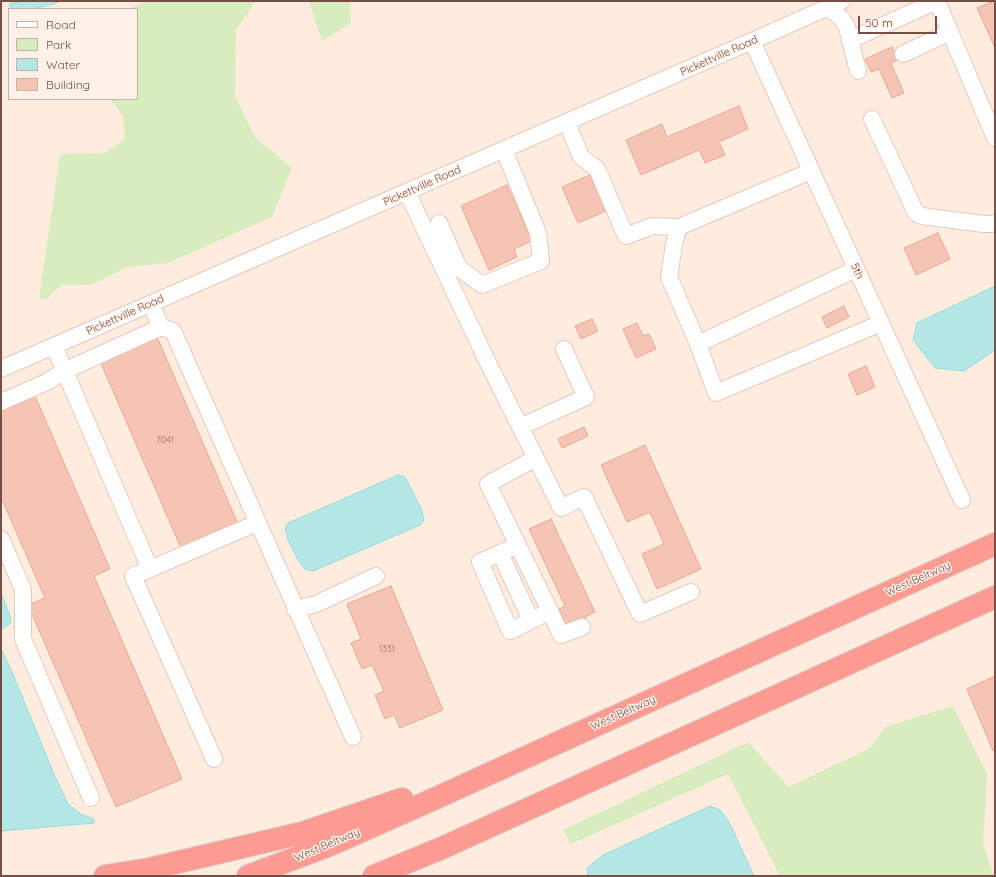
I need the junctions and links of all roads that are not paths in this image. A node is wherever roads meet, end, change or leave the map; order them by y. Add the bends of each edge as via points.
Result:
1 (937, 1) edge
2 (835, 4) edge
3 (950, 32) junction
4 (850, 40) junction
5 (752, 42) junction
6 (902, 54) dead end
7 (858, 71) dead end
8 (872, 119) dead end
9 (567, 122) junction
10 (995, 138) edge
11 (504, 150) junction
12 (811, 170) junction
13 (407, 192) junction
14 (439, 223) dead end
15 (995, 223) edge
16 (679, 227) junction
17 (856, 270) junction
18 (151, 304) junction
19 (881, 323) junction
20 (161, 327) junction
21 (698, 344) junction
22 (54, 346) junction
23 (564, 349) dead end
24 (1, 369) edge
25 (64, 370) junction
26 (1, 402) edge
27 (520, 426) junction
28 (536, 458) junction
29 (962, 500) dead end
30 (257, 523) junction
31 (1, 539) edge
32 (995, 544) edge
33 (518, 545) junction
34 (500, 553) junction
35 (150, 569) junction
36 (376, 576) dead end
37 (691, 592) dead end
38 (995, 596) edge
39 (295, 609) junction
40 (550, 611) junction
41 (531, 620) junction
42 (582, 626) dead end
43 (353, 738) dead end
44 (530, 756) junction
45 (214, 759) dead end
46 (583, 784) junction
47 (91, 798) dead end
48 (105, 876) edge
49 (248, 876) edge
50 (374, 876) edge
51 (412, 876) edge

1 - 3 street
1 - 4 street
2 - 4 street via 847,27
2 - 5 street, Pickettville Road
3 - 6 street
3 - 10 street
4 - 7 street
5 - 9 street, Pickettville Road
5 - 12 street, 5th
8 - 15 street via 916,213 976,223
9 - 11 street, Pickettville Road
9 - 16 street via 581,157 597,169 626,236 652,226
11 - 13 street, Pickettville Road
11 - 14 street via 538,233 541,261 482,285 459,268
12 - 16 street
12 - 17 street, 5th
13 - 18 street, Pickettville Road
13 - 27 street
16 - 21 street via 669,277
17 - 19 street, 5th
17 - 21 street
18 - 20 street
18 - 22 street, Pickettville Road
19 - 21 street via 716,393
19 - 29 street, 5th
20 - 25 street
20 - 30 street via 173,331
22 - 24 street, Pickettville Road
22 - 25 street
23 - 27 street via 586,397
25 - 26 street via 47,382
25 - 35 street
27 - 28 street
28 - 33 street via 488,484
28 - 37 street via 561,508 584,497 640,614
30 - 35 street
30 - 39 street
31 - 47 street via 23,588 23,639
32 - 44 highway, West Beltway
33 - 34 street
33 - 40 street
34 - 41 street
34 - 41 street via 480,562 510,630
35 - 45 street via 133,576
36 - 39 street via 316,604
38 - 46 highway
39 - 43 street
40 - 41 street
40 - 42 street via 561,635
44 - 48 highway via 302,833 149,869
44 - 49 highway, West Beltway via 330,845
46 - 50 highway
46 - 51 highway via 539,813

